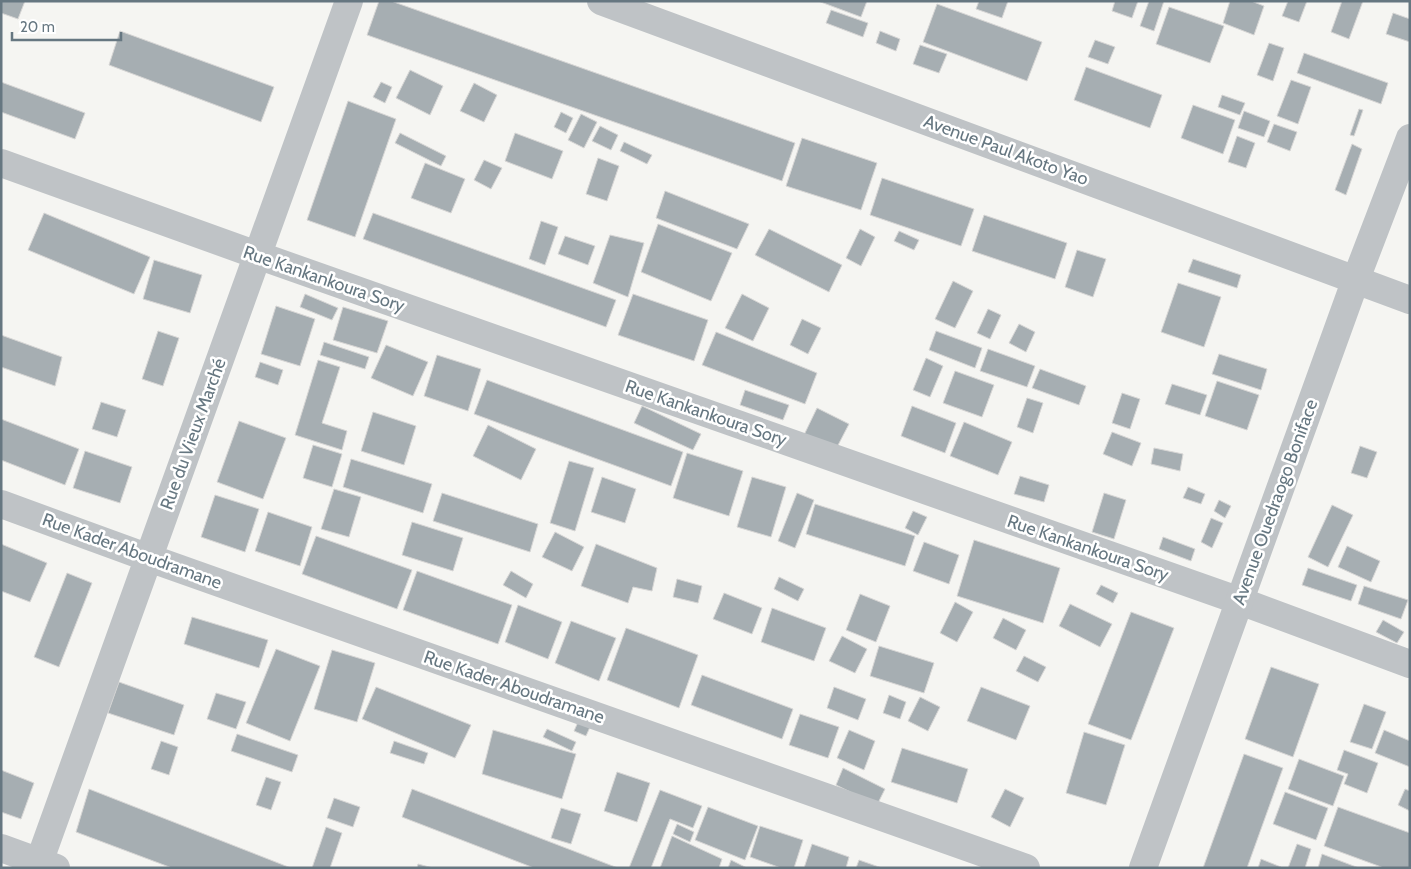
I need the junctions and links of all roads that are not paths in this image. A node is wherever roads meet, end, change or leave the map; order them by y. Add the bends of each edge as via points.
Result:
1 (349, 1) edge
2 (602, 1) edge
3 (1410, 138) edge
4 (1, 163) edge
5 (257, 256) junction
6 (1356, 279) junction
7 (1410, 300) edge
8 (1, 504) edge
9 (148, 558) junction
10 (1240, 601) junction
11 (1410, 664) edge
12 (1, 848) edge
13 (44, 866) edge
14 (1026, 868) edge
15 (1144, 868) edge

1 - 5 street, Rue du Vieux Marché
2 - 6 street, Avenue Paul Akoto Yao
3 - 6 street, Avenue Ouedraogo Boniface
4 - 5 street, Rue Kankankoura Sory
5 - 9 street, Rue du Vieux Marché
5 - 10 street, Rue Kankankoura Sory
6 - 7 street, Avenue Paul Akoto Yao
6 - 10 street, Avenue Ouedraogo Boniface
8 - 9 street, Rue Kader Aboudramane
9 - 13 street, Rue du Vieux Marché
9 - 14 street, Rue Kader Aboudramane
10 - 11 street, Rue Kankankoura Sory
10 - 15 street, Avenue Ouedraogo Boniface
12 - 13 street

